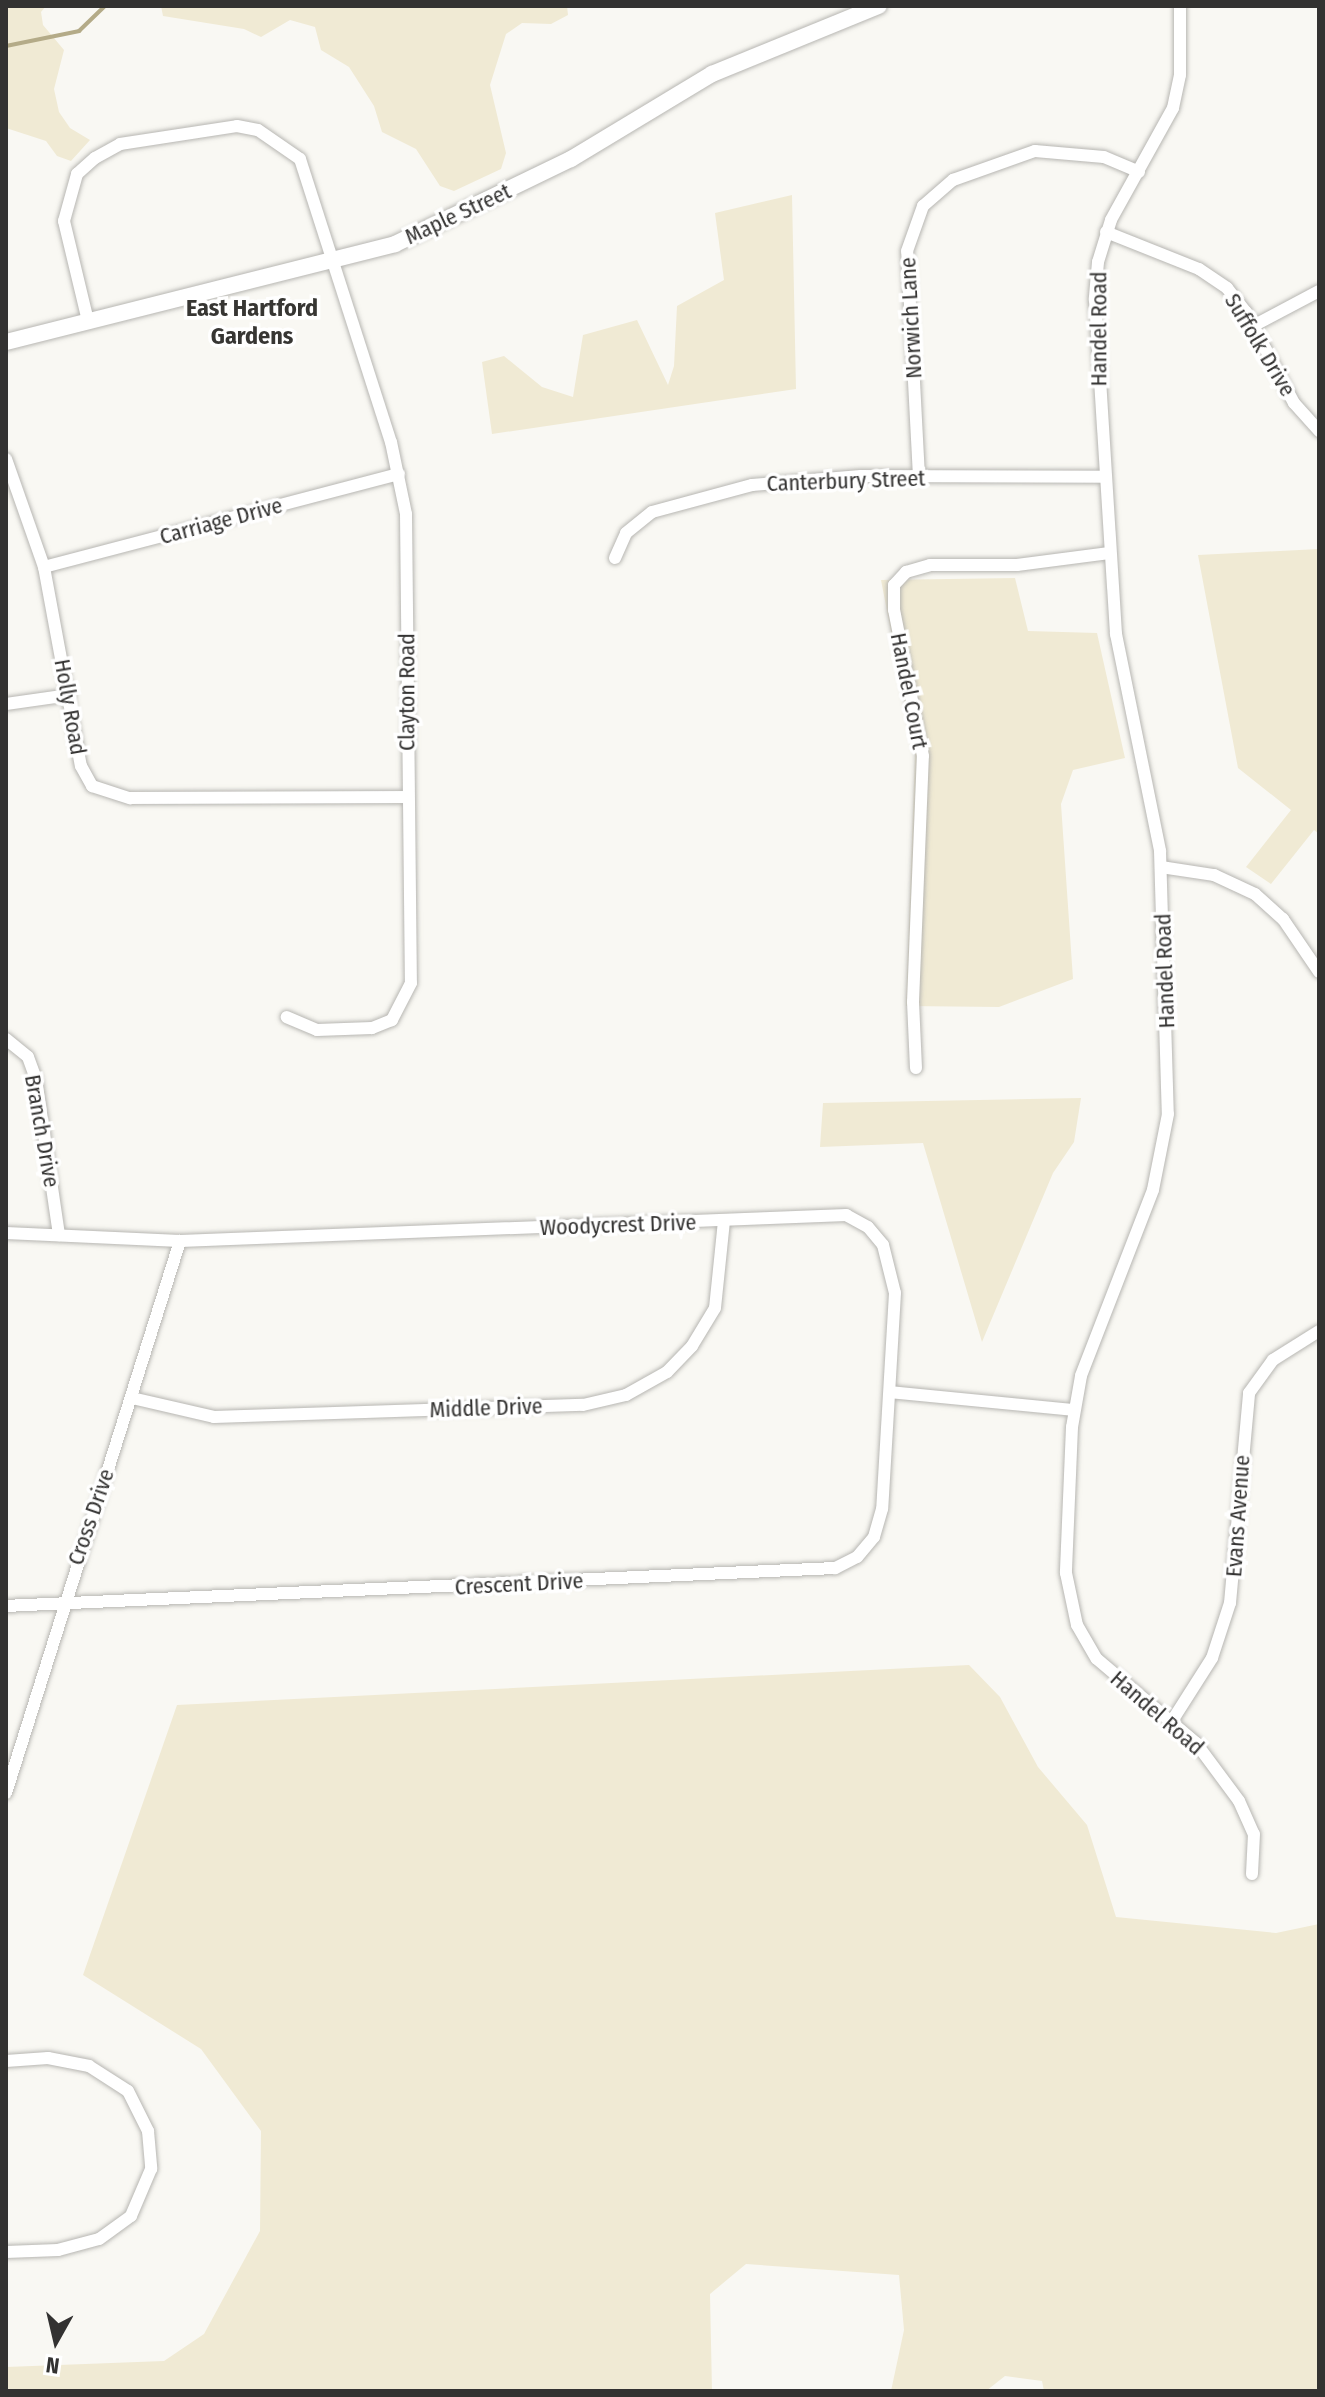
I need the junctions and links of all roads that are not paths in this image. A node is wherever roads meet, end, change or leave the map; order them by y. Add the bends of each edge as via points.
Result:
1 (879, 6) edge
2 (1180, 6) edge
3 (1139, 172) junction
4 (1106, 232) junction
5 (332, 261) junction
6 (1319, 291) edge
7 (88, 321) junction
8 (1253, 326) junction
9 (6, 342) edge
10 (1319, 431) edge
11 (6, 459) edge
12 (399, 474) junction
13 (919, 477) junction
14 (1104, 477) junction
15 (1109, 553) junction
16 (615, 558) dead end
17 (44, 567) junction
18 (69, 695) junction
19 (6, 704) edge
20 (407, 797) junction
21 (1161, 867) junction
22 (1319, 972) edge
23 (287, 1017) dead end
24 (6, 1039) edge
25 (916, 1068) dead end
26 (724, 1221) junction
27 (6, 1233) edge
28 (59, 1235) junction
29 (180, 1241) junction
30 (1319, 1331) edge
31 (890, 1392) junction
32 (132, 1398) junction
33 (1074, 1410) junction
34 (62, 1604) junction
35 (6, 1606) edge
36 (1172, 1721) junction
37 (6, 1793) edge
38 (1252, 1874) dead end
39 (6, 2061) edge
40 (6, 2252) edge

1 - 5 street, Maple Street via 712,74 571,159 427,230
2 - 3 street, Handel Road via 1177,93 1162,134
3 - 4 street, Handel Road
3 - 13 street, Norwich Lane via 1104,157 1035,151 953,180 923,206 907,251
4 - 8 street, Suffolk Drive via 1211,276 1233,295
4 - 14 street, Handel Road via 1095,300
5 - 7 street, Maple Street
5 - 7 street, Clayton Road via 312,183 300,159 258,130 210,128 120,144 77,174 67,197 64,221
5 - 12 street, Clayton Road
6 - 8 street
7 - 9 street, Maple Street
8 - 10 street, Suffolk Drive via 1294,403
11 - 17 street, Holly Road
12 - 17 street, Carriage Drive
12 - 20 street, Clayton Road via 407,552
13 - 14 street, Canterbury Street
13 - 16 street, Canterbury Street via 785,481 681,502 639,520 626,533
14 - 15 street, Handel Road
15 - 21 street, Handel Road via 1120,662 1150,785
15 - 25 street, Handel Court via 1017,565 930,565 906,572 894,585 894,610 923,756 913,1002
17 - 18 street, Holly Road
18 - 19 street
18 - 20 street, Holly Road via 81,766 92,786 107,795
20 - 23 street, Clayton Road via 411,983 405,1004 392,1020 372,1028 317,1030
21 - 22 street via 1214,875 1255,894 1283,919
21 - 33 street, Handel Road via 1169,1094 1165,1144 1148,1204 1093,1336
24 - 28 street, Branch Drive via 28,1057 36,1079
26 - 29 street, Woodycrest Drive
26 - 31 street, Woodycrest Drive via 846,1215 868,1227 893,1270
26 - 32 street, Middle Drive via 715,1308 692,1346 667,1372 626,1395 583,1405 214,1417
27 - 28 street, Woodycrest Drive
28 - 29 street, Woodycrest Drive
29 - 32 street, Cross Drive
30 - 36 street, Evans Avenue via 1273,1360 1249,1393 1230,1603 1212,1658
31 - 33 street
31 - 34 street, Crescent Drive via 878,1523 857,1557 835,1568
32 - 34 street, Cross Drive
33 - 36 street, Handel Road via 1065,1558 1074,1617 1109,1673
34 - 35 street, Crescent Drive
34 - 37 street, Cross Drive
36 - 38 street, Handel Road via 1211,1760 1246,1813 1255,1839
39 - 40 street via 48,2058 89,2066 128,2091 148,2131 151,2169 131,2216 99,2239 58,2250

